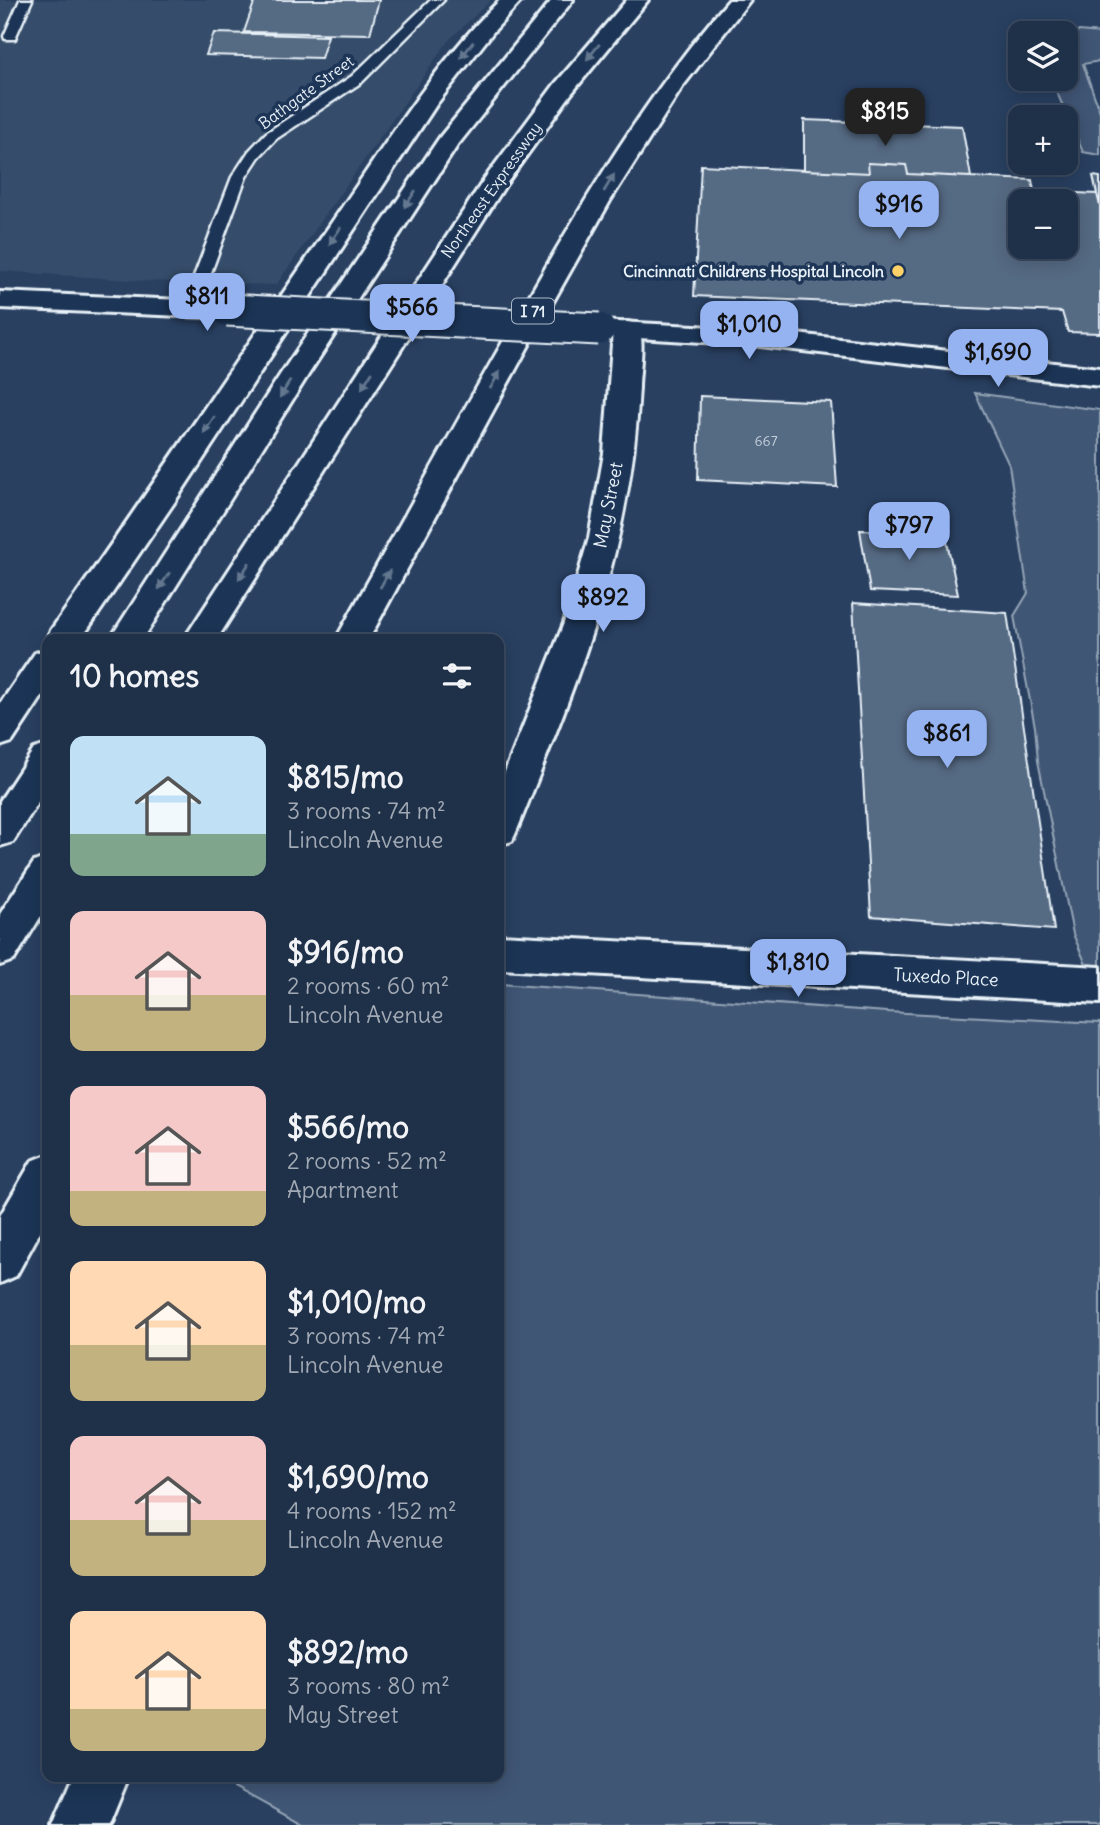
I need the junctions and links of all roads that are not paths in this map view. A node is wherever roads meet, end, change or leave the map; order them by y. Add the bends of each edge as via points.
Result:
1 (26, 0) edge
2 (438, 0) edge
3 (512, 0) edge
4 (563, 0) edge
5 (638, 0) edge
6 (740, 0) edge
7 (3, 40) edge
8 (0, 300) edge
9 (190, 308) junction
10 (627, 330) junction
11 (1100, 377) edge
12 (66, 634) edge
13 (129, 634) edge
14 (203, 634) edge
15 (355, 634) edge
16 (42, 669) edge
17 (0, 732) edge
18 (42, 767) edge
19 (504, 818) edge
20 (0, 831) edge
21 (42, 881) edge
22 (0, 948) edge
23 (504, 952) edge
24 (1100, 985) edge
25 (42, 1185) edge
26 (0, 1260) edge
27 (99, 1782) edge
28 (81, 1825) edge

1 - 7 lane
2 - 9 lane, Bathgate Street via 357,79 271,135 254,154 239,177
3 -> 12 main road via 427,101
4 -> 13 main road via 448,142
5 -> 14 main road, Northeast Expressway via 516,151
15 -> 6 main road, I 71 via 534,309 634,141 713,29
8 - 9 main road
9 - 10 main road, bridge
10 - 11 main road via 752,337
10 - 19 main road, May Street via 613,496 592,583 559,681
16 - 17 main road
18 - 20 main road
21 - 22 main road
23 - 24 main road, Tuxedo Place
25 - 26 main road
27 - 28 main road

